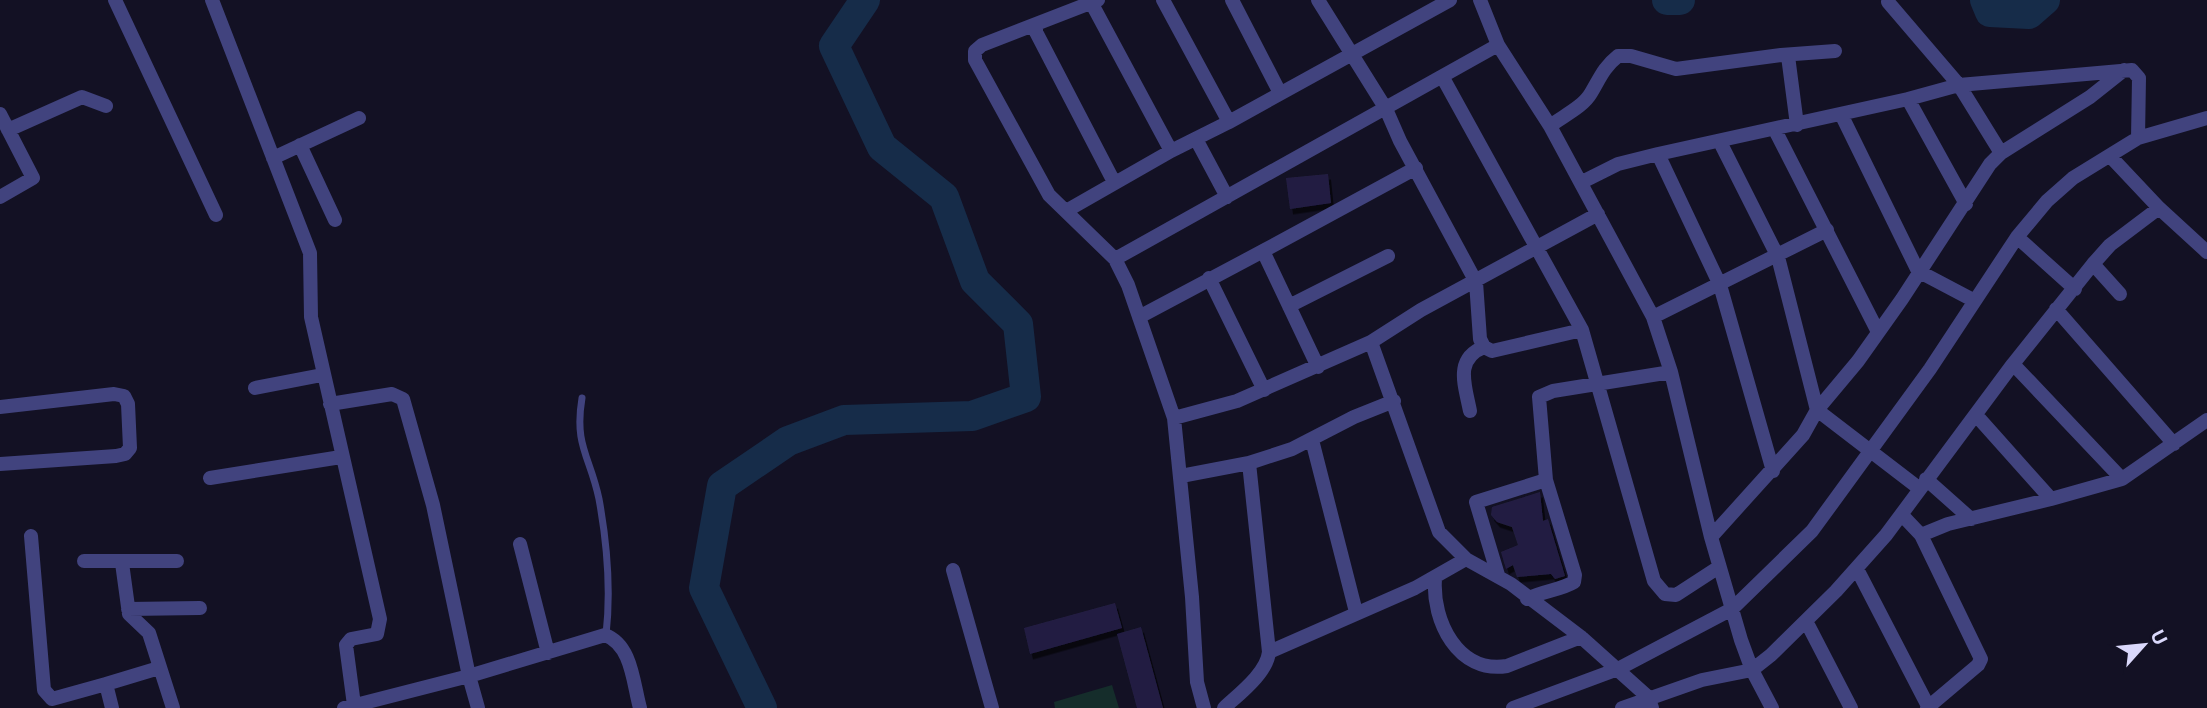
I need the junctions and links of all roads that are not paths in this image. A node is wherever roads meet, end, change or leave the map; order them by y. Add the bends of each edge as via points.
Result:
1 (115, 0) edge
2 (212, 0) edge
3 (1163, 0) edge
4 (1232, 0) edge
5 (1318, 0) edge
6 (1450, 0) edge
7 (1480, 0) edge
8 (1887, 1) edge
9 (1095, 2) edge
10 (1036, 24) junction
11 (1498, 45) junction
12 (1835, 51) dead end
13 (1354, 54) junction
14 (1788, 56) junction
15 (2124, 69) junction
16 (1443, 78) junction
17 (1959, 85) junction
18 (1280, 93) junction
19 (1908, 99) junction
20 (106, 106) dead end
21 (1387, 109) junction
22 (0, 114) edge
23 (1841, 114) junction
24 (359, 118) dead end
25 (2207, 118) edge
26 (1228, 121) junction
27 (1797, 125) junction
28 (1550, 126) junction
29 (8, 130) junction
30 (1775, 130) junction
31 (2138, 138) junction
32 (1196, 139) junction
33 (1720, 142) junction
34 (300, 145) junction
35 (1171, 151) junction
36 (2001, 153) junction
37 (1658, 154) junction
38 (2110, 156) junction
39 (273, 158) junction
40 (1416, 167) junction
41 (1114, 182) junction
42 (1582, 182) junction
43 (0, 197) edge
44 (1227, 197) junction
45 (1966, 204) junction
46 (2159, 208) junction
47 (1066, 211) junction
48 (1598, 214) junction
49 (216, 215) dead end
50 (335, 220) dead end
51 (1827, 230) junction
52 (2017, 237) junction
53 (1538, 247) junction
54 (1263, 251) junction
55 (2207, 252) edge
56 (1388, 256) dead end
57 (1778, 257) junction
58 (1115, 259) junction
59 (2093, 264) junction
60 (1918, 271) junction
61 (1209, 278) junction
62 (1476, 282) junction
63 (1720, 285) junction
64 (2075, 289) junction
65 (2120, 294) dead end
66 (1973, 300) junction
67 (1289, 306) junction
68 (2056, 309) junction
69 (1139, 317) junction
70 (1653, 317) junction
71 (1582, 330) junction
72 (1878, 332) junction
73 (1371, 342) junction
74 (1484, 347) junction
75 (2013, 364) junction
76 (1318, 367) junction
77 (1671, 372) junction
78 (323, 375) junction
79 (1600, 385) junction
80 (255, 388) dead end
81 (1264, 390) junction
82 (582, 398) dead end
83 (1394, 401) junction
84 (330, 404) junction
85 (0, 408) edge
86 (1817, 410) junction
87 (1470, 411) dead end
88 (1976, 415) junction
89 (1174, 418) junction
90 (2207, 420) edge
91 (1312, 440) junction
92 (2174, 443) junction
93 (1871, 452) junction
94 (341, 457) junction
95 (1249, 463) junction
96 (0, 464) edge
97 (1773, 471) junction
98 (1181, 476) junction
99 (210, 478) dead end
100 (2122, 479) junction
101 (1546, 480) junction
102 (1923, 484) junction
103 (2051, 499) junction
104 (1902, 515) junction
105 (1971, 519) junction
106 (1921, 535) junction
107 (31, 536) dead end
108 (1711, 537) junction
109 (520, 544) dead end
110 (1466, 559) junction
111 (84, 561) dead end
112 (177, 561) dead end
113 (122, 563) junction
114 (1719, 567) junction
115 (1857, 569) junction
116 (953, 570) dead end
117 (1498, 575) junction
118 (1435, 579) junction
119 (1527, 599) junction
120 (200, 608) dead end
121 (128, 609) junction
122 (1732, 609) junction
123 (1356, 612) junction
124 (1806, 621) junction
125 (606, 635) junction
126 (1581, 637) junction
127 (1269, 652) junction
128 (548, 653) junction
129 (159, 668) junction
130 (1618, 669) junction
131 (1752, 670) junction
132 (469, 676) junction
133 (106, 684) junction
134 (1650, 703) edge
135 (349, 706) edge
136 (1928, 707) edge
137 (112, 708) edge
138 (173, 708) edge
139 (478, 708) edge
140 (640, 708) edge
141 (992, 708) edge
142 (1204, 708) edge
143 (1224, 708) edge
144 (1513, 708) edge
145 (1622, 708) edge
146 (1772, 708) edge
147 (1851, 708) edge

1 - 49 street
2 - 39 street
3 - 26 street
4 - 18 street
5 - 13 street
6 - 13 street
7 - 11 street
8 - 17 street
9 - 10 street
9 - 35 street
10 - 41 street via 1036,32
10 - 47 street via 982,45 975,51 975,60 1049,195
11 - 16 street
11 - 28 street
12 - 14 street
13 - 18 street
13 - 21 street
14 - 27 street
14 - 28 street via 1676,69 1618,56 1596,79 1583,102
15 - 17 street
15 - 31 street via 2139,78
15 - 36 street via 2090,97
16 - 21 street
16 - 53 street
17 - 19 street
17 - 36 street
18 - 26 street
19 - 23 street
19 - 45 street
20 - 29 street via 82,97
21 - 40 street
21 - 44 street
22 - 29 street
23 - 27 street
23 - 60 street
24 - 34 street
25 - 31 street
26 - 32 street
27 - 30 street
28 - 42 street
29 - 43 street via 33,178
30 - 33 street
30 - 51 street
31 - 38 street
32 - 35 street
32 - 44 street
33 - 37 street
33 - 57 street
34 - 39 street
34 - 50 street
35 - 41 street
36 - 45 street
37 - 42 street via 1618,164
37 - 63 street
38 - 46 street
38 - 52 street via 2073,178
39 - 78 street via 310,253 311,317
40 - 54 street
40 - 62 street
41 - 47 street
42 - 48 street
44 - 58 street
45 - 60 street
46 - 55 street
46 - 59 street
47 - 58 street
48 - 53 street
48 - 70 street
51 - 57 street
51 - 72 street
52 - 64 street
52 - 66 street
53 - 62 street
53 - 71 street
54 - 61 street
54 - 67 street
56 - 67 street
57 - 63 street
57 - 86 street
58 - 69 street
59 - 64 street
59 - 65 street
60 - 66 street
60 - 72 street
61 - 69 street
61 - 81 street
62 - 73 street
62 - 74 street
63 - 70 street
63 - 97 street
64 - 68 street
66 - 93 street
67 - 76 street
68 - 75 street
68 - 92 street
69 - 89 street
70 - 77 street
71 - 74 street via 1493,351
71 - 79 street
72 - 86 street
73 - 76 street
73 - 83 street
74 - 87 street via 1467,357 1464,365
75 - 88 street
75 - 100 street
76 - 81 street
77 - 79 street
77 - 108 street
78 - 80 street
78 - 84 street
79 - 101 street via 1539,397
79 - 114 street via 1659,589 1676,595
81 - 89 street
82 - 125 lane via 579,437 598,498 610,601
83 - 91 street
83 - 110 street via 1431,515 1439,531
84 - 94 street
84 - 132 street via 392,394 403,399 433,505
85 - 96 street via 124,396 130,448 116,456
86 - 93 street
86 - 97 street
88 - 102 street
88 - 103 street
89 - 98 street
90 - 92 street
91 - 95 street
91 - 123 street
92 - 100 street
93 - 102 street
93 - 122 street via 1812,531
94 - 99 street
94 - 135 street via 380,625 377,634 351,639 346,645
95 - 98 street
95 - 127 street
97 - 108 street
98 - 142 street via 1197,682
100 - 103 street
101 - 117 street via 1476,502
101 - 119 street via 1574,582
102 - 104 street
102 - 105 street
103 - 105 street
104 - 106 street
104 - 115 street
105 - 106 street
106 - 136 street via 1981,659
107 - 133 street via 44,690 52,699
108 - 114 street
109 - 128 street
110 - 117 street
110 - 118 street
111 - 113 street
112 - 113 street
113 - 121 street
114 - 122 street
115 - 124 street
115 - 136 street
116 - 141 street
117 - 119 street
118 - 123 street
118 - 126 street via 1436,605 1450,642 1470,659 1497,668
119 - 126 street
120 - 121 street
121 - 129 street via 132,620 149,633
122 - 130 street
122 - 131 street
123 - 127 street
124 - 131 street
124 - 147 street
125 - 128 street
125 - 140 street via 624,648
126 - 130 street
127 - 143 street via 1259,673
128 - 132 street
129 - 133 street
129 - 138 street
130 - 134 street
130 - 144 street
131 - 134 street via 1702,680
131 - 146 street
132 - 135 street
132 - 139 street
133 - 137 street
134 - 145 street

